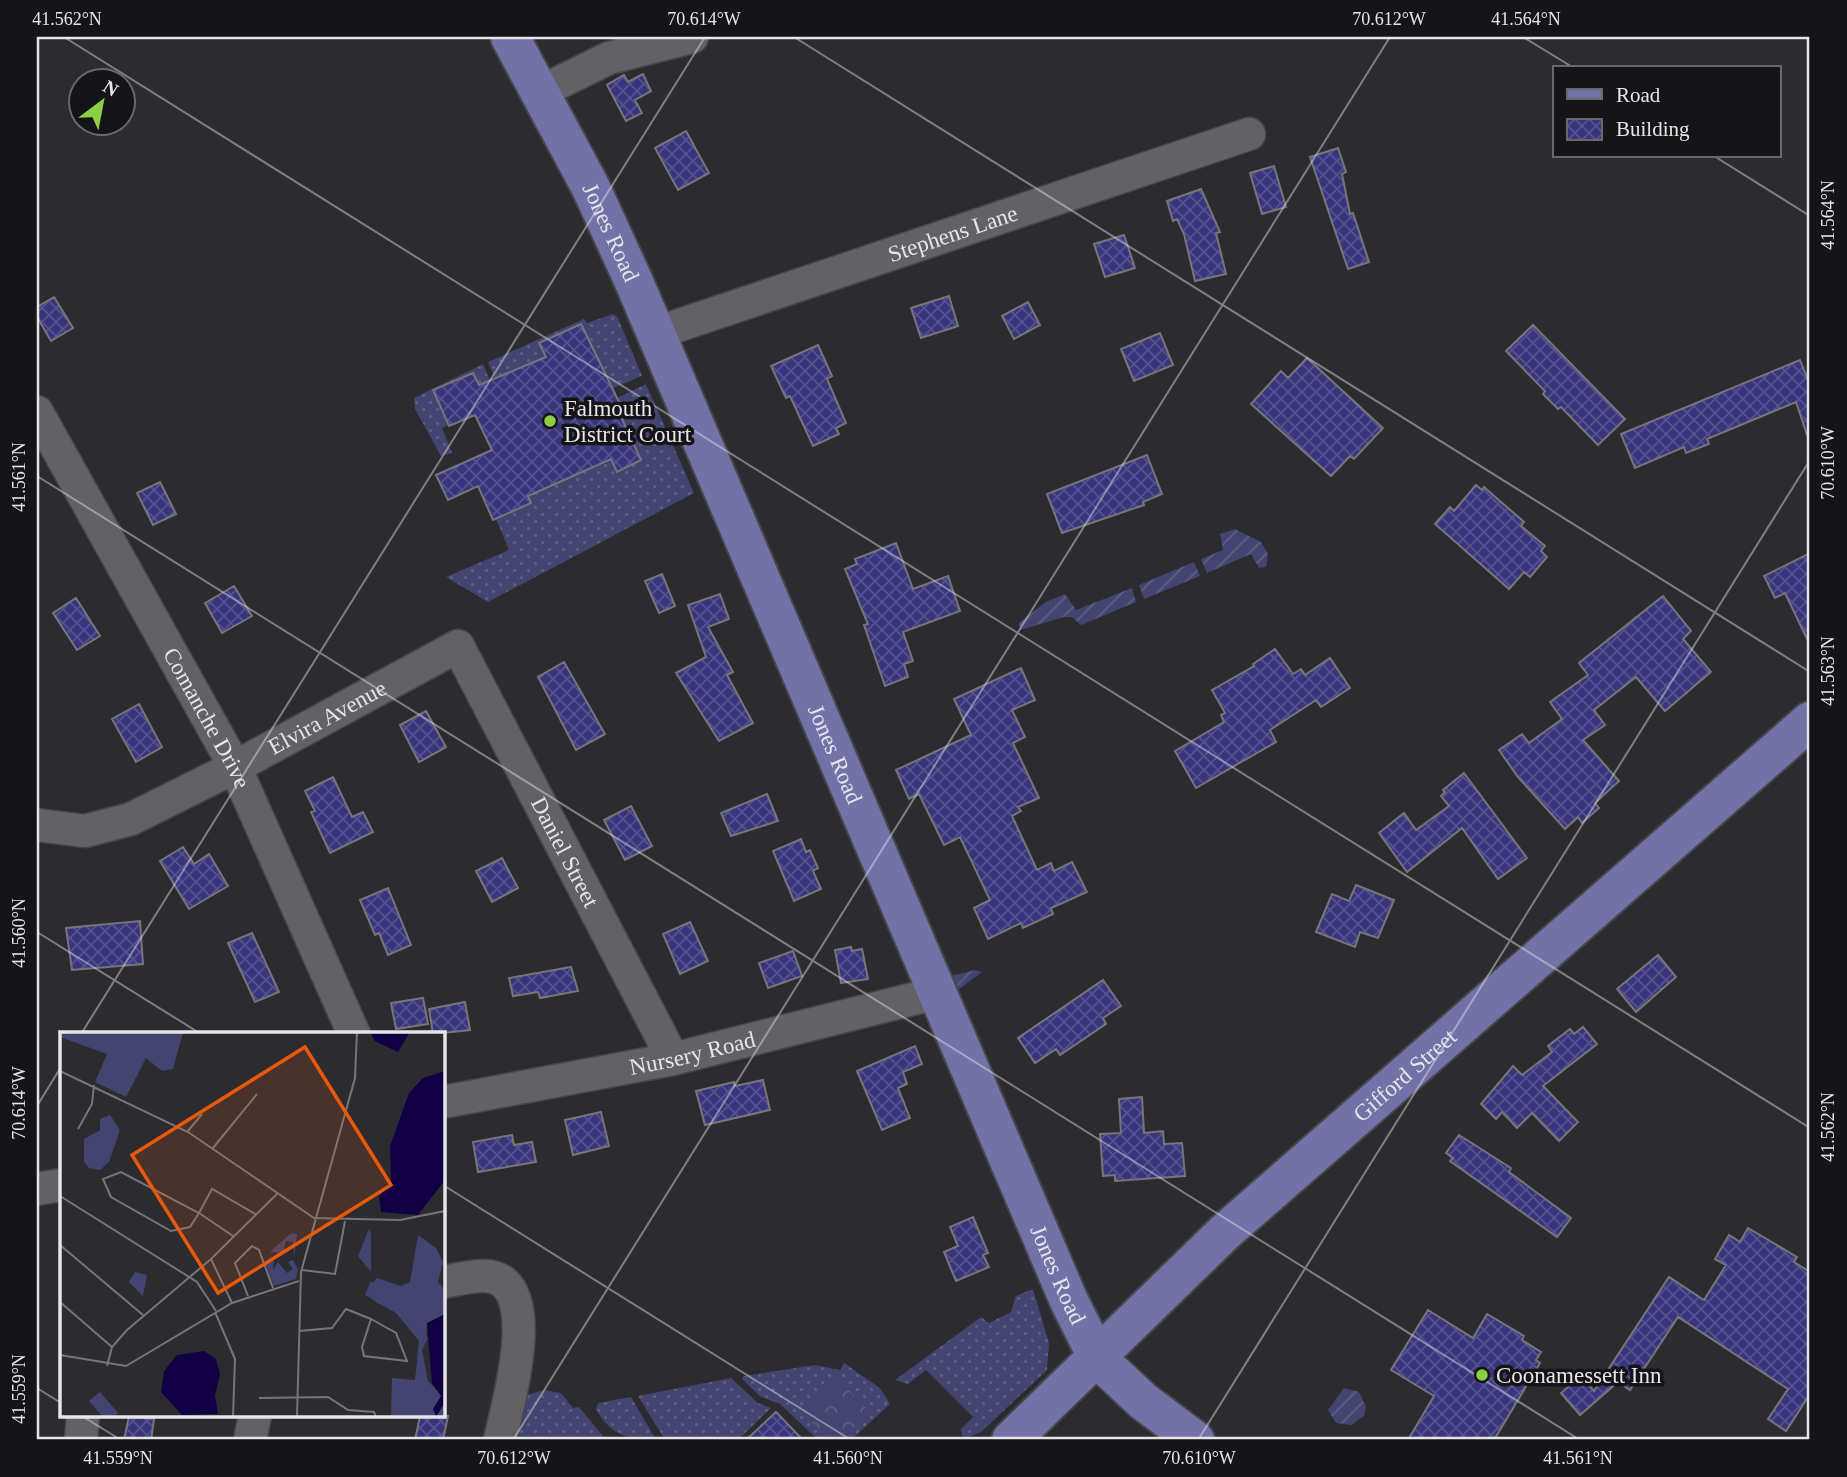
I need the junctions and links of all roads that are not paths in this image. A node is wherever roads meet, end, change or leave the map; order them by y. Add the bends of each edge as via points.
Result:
1 (510, 37) edge
2 (692, 37) edge
3 (540, 92) junction
4 (1249, 134) dead end
5 (656, 333) junction
6 (37, 412) edge
7 (458, 646) joint
8 (1810, 721) edge
9 (235, 767) junction
10 (37, 825) edge
11 (937, 993) junction
12 (353, 1032) edge
13 (673, 1059) junction
14 (444, 1102) edge
15 (60, 1185) edge
16 (37, 1189) edge
17 (444, 1282) edge
18 (1098, 1359) junction
19 (83, 1418) edge
20 (255, 1418) edge
21 (80, 1440) edge
22 (250, 1440) edge
23 (500, 1440) edge
24 (1011, 1440) edge
25 (1195, 1440) edge

1 - 3 main road, Jones Road
2 - 3 street via 609,58
3 - 5 main road, Jones Road via 591,188
4 - 5 street, Stephens Lane
5 - 11 main road, Jones Road
6 - 9 street, Comanche Drive
7 - 9 street, Elvira Avenue
7 - 13 street, Daniel Street
8 - 18 main road, Gifford Street via 1225,1232
9 - 10 street, Elvira Avenue via 104,828 61,830
9 - 12 street, Comanche Drive
11 - 13 street, Nursery Road
11 - 18 main road, Jones Road
13 - 14 street, Nursery Road
15 - 16 street
17 - 23 street via 486,1276 506,1286 517,1303 519,1336
18 - 24 main road, Gifford Street
18 - 25 main road, Jones Road
19 - 21 street
20 - 22 street

